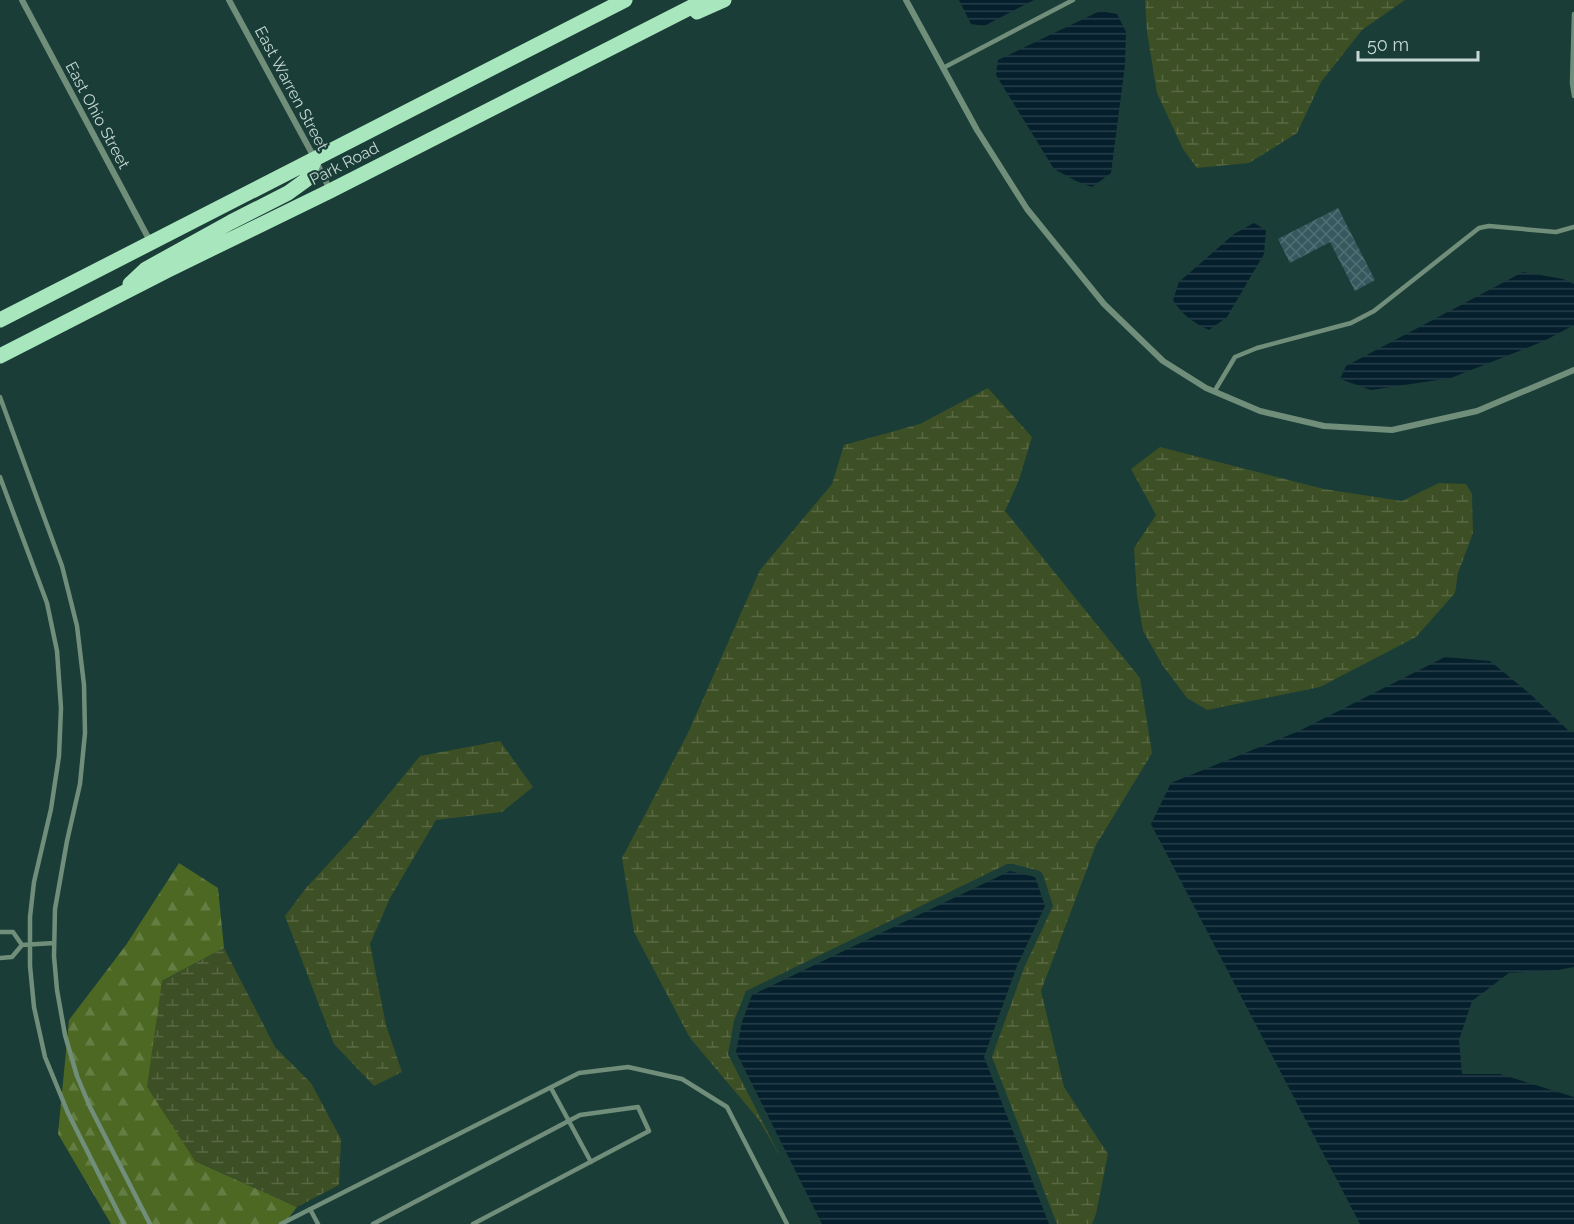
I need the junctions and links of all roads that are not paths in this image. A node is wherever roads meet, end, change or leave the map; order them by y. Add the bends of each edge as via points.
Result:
1 (22, 0) edge
2 (229, 0) edge
3 (626, 0) edge
4 (687, 0) edge
5 (705, 0) edge
6 (724, 0) edge
7 (906, 0) edge
8 (1073, 0) edge
9 (1574, 14) edge
10 (652, 27) junction
11 (943, 68) junction
12 (1574, 96) edge
13 (315, 159) junction
14 (330, 190) junction
15 (1574, 227) edge
16 (151, 243) junction
17 (115, 298) junction
18 (0, 320) edge
19 (0, 356) edge
20 (1574, 370) edge
21 (1214, 392) junction
22 (0, 397) edge
23 (0, 477) edge
24 (0, 932) edge
25 (54, 943) junction
26 (22, 945) junction
27 (30, 945) junction
28 (0, 958) edge
29 (550, 1088) junction
30 (568, 1121) junction
31 (591, 1162) junction
32 (310, 1209) junction
33 (124, 1224) edge
34 (150, 1224) edge
35 (281, 1224) edge
36 (318, 1224) edge
37 (373, 1224) edge
38 (473, 1224) edge
39 (787, 1224) edge

1 - 16 street, East Ohio Street
2 - 13 street, East Warren Street
3 - 13 main road, Park Road
4 - 10 main road
5 - 10 main road, Park Road
6 - 10 main road
7 - 11 street
8 - 11 lane
9 - 12 lane
10 - 14 main road, Park Road
11 - 21 street via 1027,209 1104,304 1163,361
13 - 14 street, East Warren Street
13 - 16 main road, Park Road
13 - 17 main road via 306,180 288,193 146,269
14 - 17 main road, Park Road
15 - 21 lane via 1556,232 1479,228 1374,311 1351,323 1235,357
16 - 18 main road, Park Road
17 - 19 main road, Park Road
20 - 21 street via 1478,411 1392,430 1324,426 1260,411
22 - 25 lane via 62,566 77,626 84,685 80,784 55,909
23 - 27 lane via 47,603 57,651 61,708 51,809 34,882
24 - 26 lane via 13,932
25 - 27 lane
25 - 34 lane via 57,990 77,1076
26 - 27 lane
26 - 28 lane via 12,957
27 - 33 lane via 34,1007 45,1057 68,1113
29 - 30 lane
29 - 32 lane
29 - 39 lane via 579,1073 628,1067 682,1079 727,1107
30 - 31 lane
30 - 31 lane via 580,1115 638,1107 649,1131
30 - 37 lane
31 - 38 lane
32 - 35 lane
32 - 36 lane

